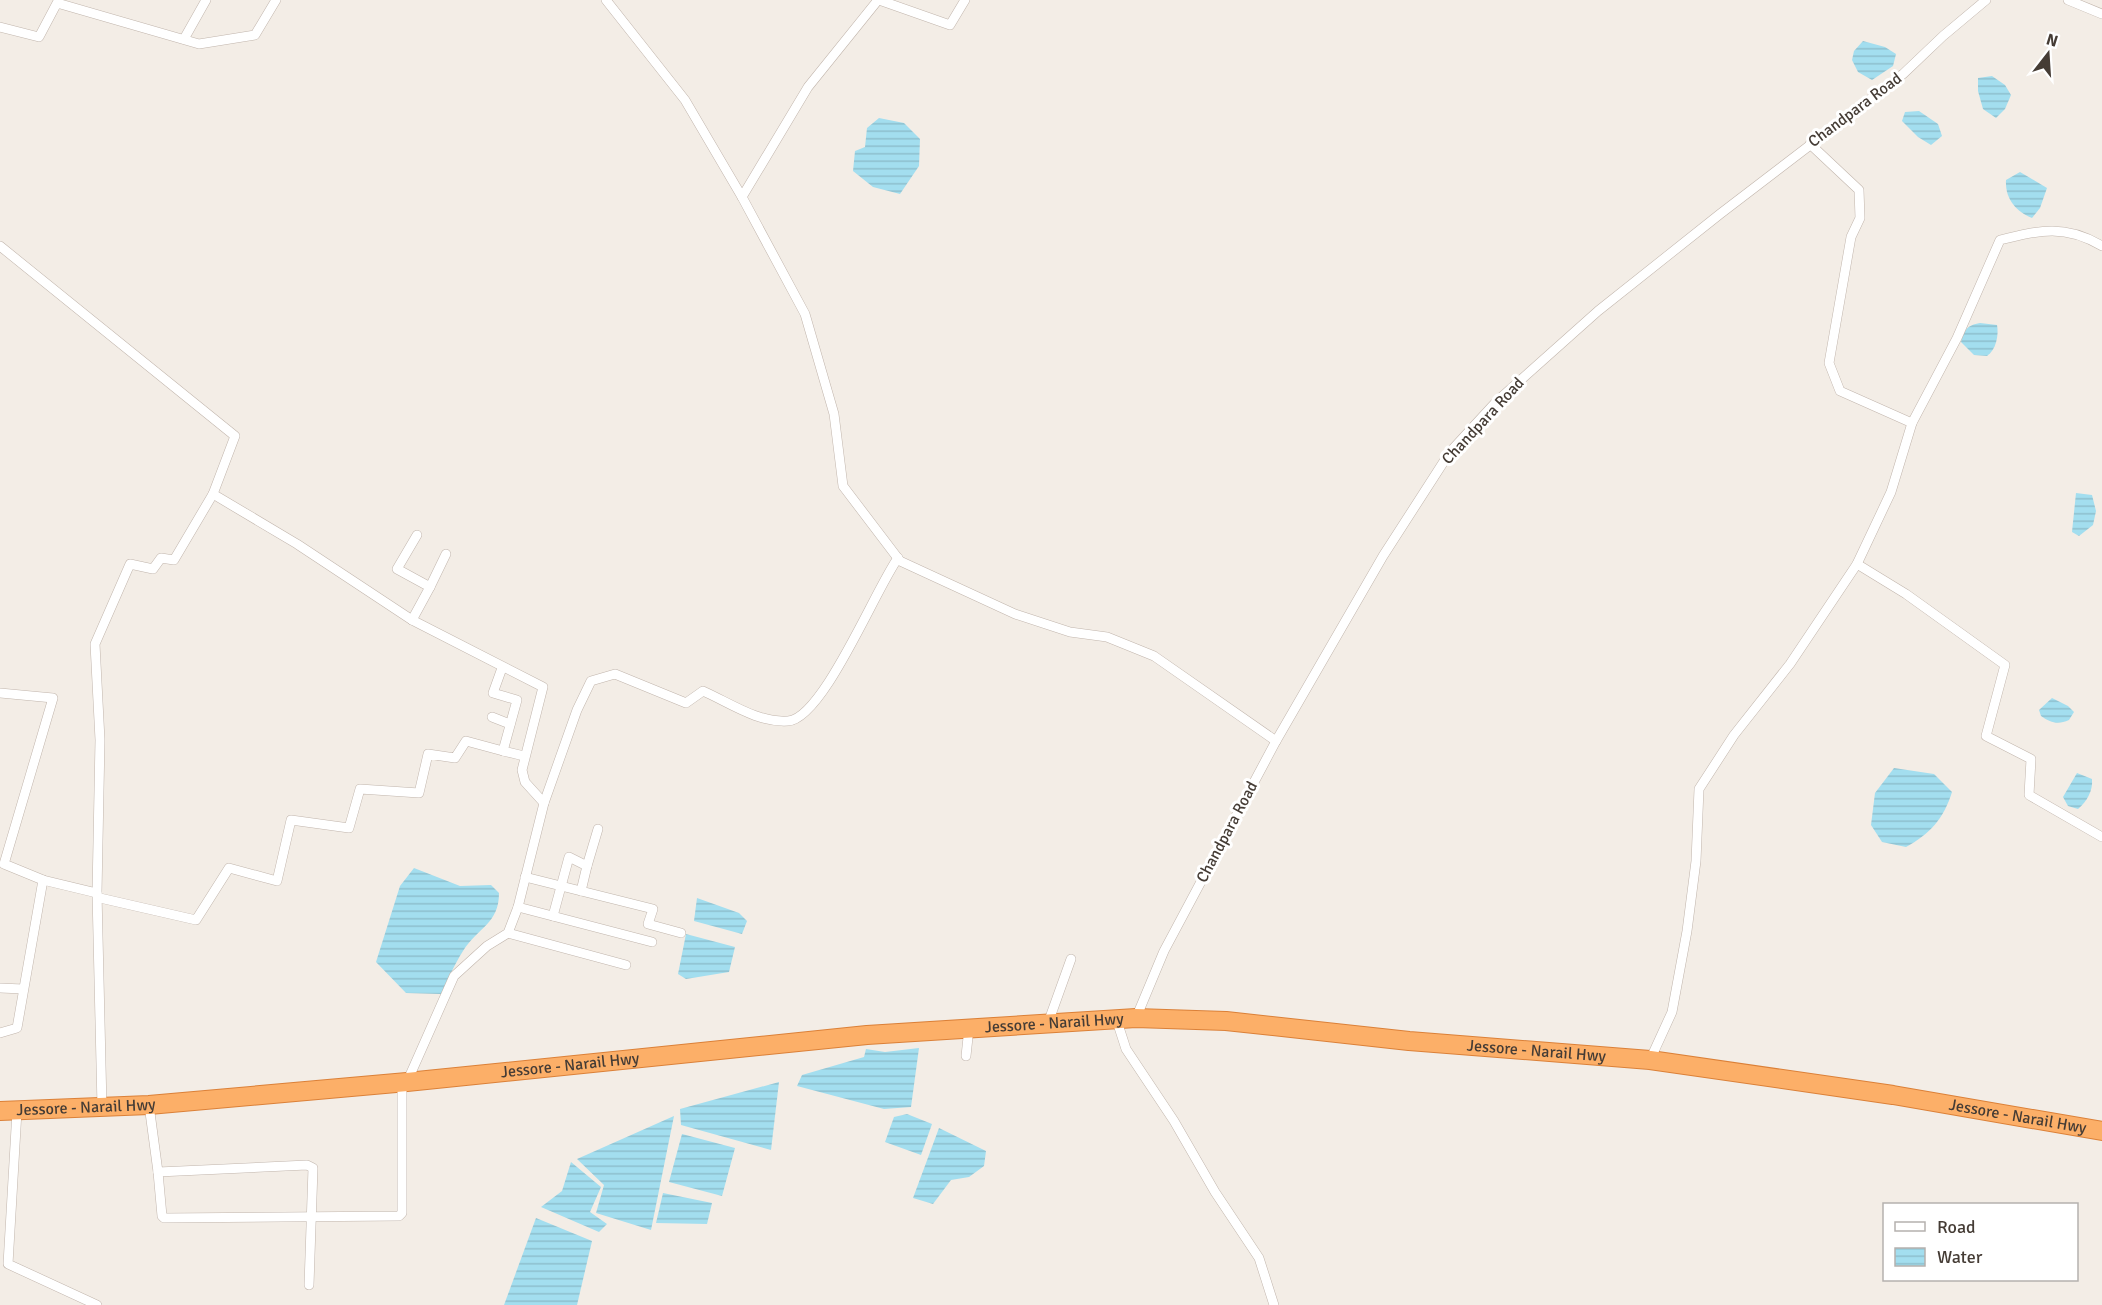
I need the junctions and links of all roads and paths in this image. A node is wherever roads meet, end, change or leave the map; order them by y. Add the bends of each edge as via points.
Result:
1 (206, 0) edge
2 (276, 0) edge
3 (606, 0) edge
4 (879, 0) edge
5 (965, 0) edge
6 (1986, 0) edge
7 (2068, 0) edge
8 (76, 4) edge
9 (2102, 14) edge
10 (0, 27) edge
11 (184, 39) junction
12 (1810, 144) junction
13 (742, 197) junction
14 (0, 246) edge
15 (2102, 246) edge
16 (1912, 423) junction
17 (213, 494) junction
18 (417, 535) dead end
19 (446, 554) dead end
20 (898, 558) junction
21 (1857, 564) junction
22 (430, 587) junction
23 (412, 620) junction
24 (502, 668) dead end
25 (0, 693) edge
26 (492, 717) dead end
27 (510, 724) junction
28 (1276, 741) junction
29 (503, 751) junction
30 (524, 756) dead end
31 (544, 803) junction
32 (598, 829) dead end
33 (2102, 837) edge
34 (2, 864) edge
35 (587, 866) junction
36 (525, 877) junction
37 (43, 880) junction
38 (561, 886) junction
39 (580, 891) junction
40 (98, 896) junction
41 (518, 907) junction
42 (553, 916) junction
43 (508, 933) junction
44 (681, 933) dead end
45 (652, 942) dead end
46 (1071, 958) dead end
47 (626, 965) dead end
48 (0, 988) edge
49 (23, 989) junction
50 (1116, 1018) junction
51 (1136, 1018) junction
52 (1048, 1023) junction
53 (969, 1028) junction
54 (0, 1034) edge
55 (966, 1056) dead end
56 (1650, 1060) junction
57 (405, 1083) junction
58 (149, 1105) junction
59 (102, 1107) junction
60 (9, 1111) edge
61 (2102, 1131) edge
62 (158, 1172) junction
63 (312, 1218) junction
64 (309, 1285) dead end
65 (97, 1305) edge
66 (1274, 1305) edge

1 - 11 street
2 - 11 street via 255,35 199,44
3 - 13 street via 685,100
4 - 5 street via 950,25
4 - 13 street via 808,87
6 - 12 street, Chandpara Road via 1903,74
7 - 9 street
8 - 10 street via 57,3 39,37
8 - 11 street
12 - 16 street via 1859,190 1860,218 1851,237 1829,363 1840,391
12 - 28 street, Chandpara Road via 1550,351 1450,452 1383,556
13 - 20 street via 805,314 834,414 843,486
14 - 17 street via 235,436
15 - 16 street via 2082,234 2040,230 2000,240 1957,338
16 - 21 street via 1891,492
17 - 23 street
17 - 40 street via 174,560 161,558 153,569 130,564 95,644 100,740
18 - 22 street via 397,569
19 - 22 street
20 - 28 street via 1015,614 1070,632 1107,637 1137,647
20 - 31 street via 836,670 807,712 790,721 764,720 703,691 686,703 615,674 591,681
21 - 33 street via 2005,665 1986,736 2031,759 2029,795
21 - 56 street via 1699,789 1696,861 1687,931 1672,1012
22 - 23 street
23 - 31 street via 543,687 522,770 525,782
24 - 27 street via 493,693 517,700
25 - 34 street via 53,698
26 - 27 street
27 - 29 street
28 - 51 street, Chandpara Road via 1164,951
29 - 30 street
29 - 40 street via 466,741 455,758 428,754 419,793 360,789 349,828 291,820 277,881 230,868 196,920
31 - 36 street
32 - 35 street
34 - 37 street
35 - 38 street via 568,857
35 - 39 street
36 - 38 street
36 - 41 street
37 - 40 street
37 - 49 street
38 - 39 street
38 - 42 street
39 - 44 street via 653,909 648,924
40 - 59 street
41 - 42 street
41 - 43 street
42 - 45 street
43 - 47 street
43 - 57 street via 454,976
46 - 52 street
48 - 49 street
49 - 54 street via 17,1028
50 - 51 highway, Jessore - Narail Hwy
50 - 52 highway, Jessore - Narail Hwy
50 - 66 street via 1126,1049 1259,1258
51 - 56 highway, Jessore - Narail Hwy via 1226,1021 1409,1041
52 - 53 highway, Jessore - Narail Hwy
53 - 55 street
53 - 57 highway, Jessore - Narail Hwy
56 - 61 highway, Jessore - Narail Hwy via 1893,1095
57 - 58 highway, Jessore - Narail Hwy
57 - 63 street via 401,1215
58 - 59 highway, Jessore - Narail Hwy
58 - 62 street
59 - 60 highway, Jessore - Narail Hwy
60 - 65 street via 8,1264
62 - 63 street via 164,1218
62 - 63 street via 310,1166
63 - 64 street

